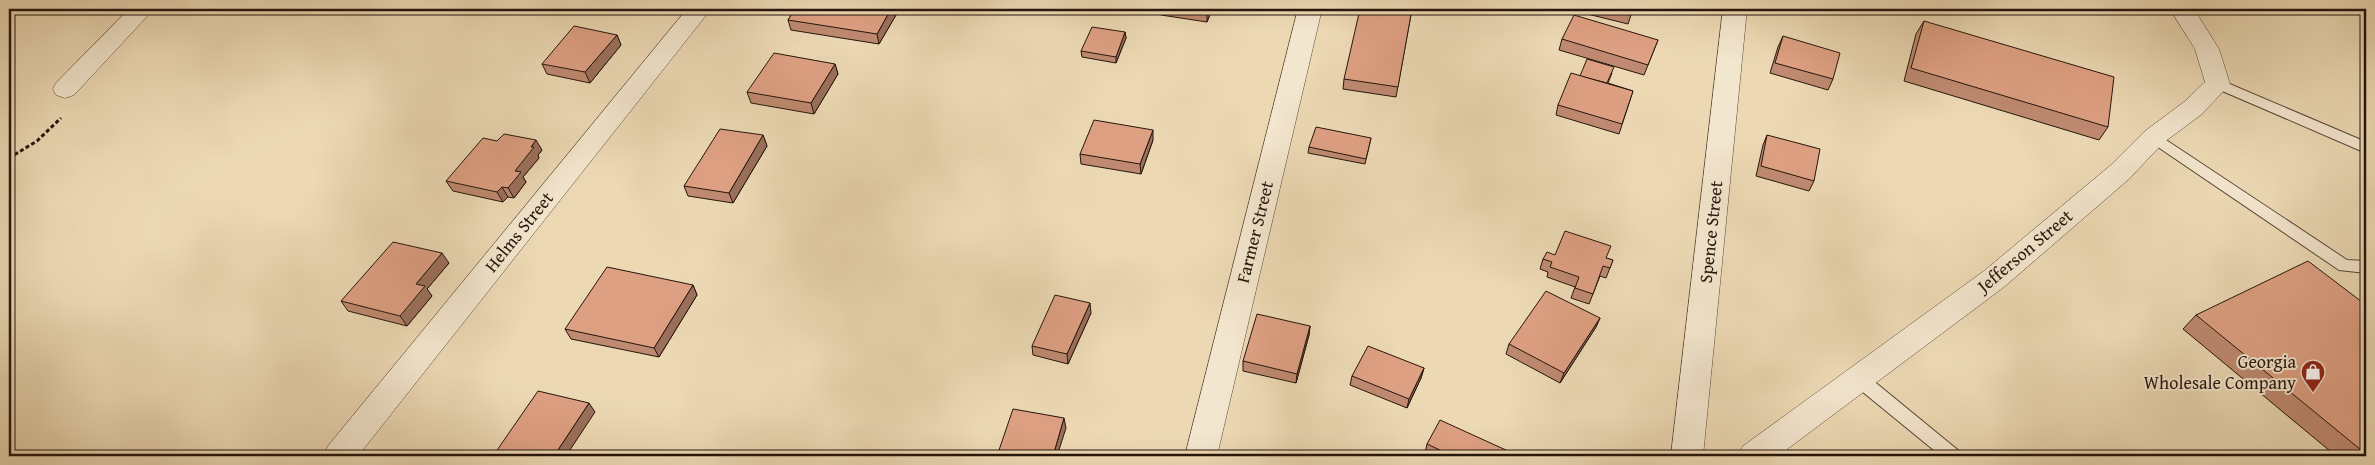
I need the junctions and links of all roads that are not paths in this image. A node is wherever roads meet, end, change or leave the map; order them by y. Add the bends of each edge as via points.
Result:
1 (142, 9) edge
2 (699, 9) edge
3 (1310, 9) edge
4 (1735, 9) edge
5 (2182, 9) edge
6 (2218, 84) junction
7 (65, 89) road end
8 (2154, 137) junction
9 (2366, 148) edge
10 (2366, 267) edge
11 (1859, 379) junction
12 (339, 456) edge
13 (1201, 456) edge
14 (1687, 456) edge
15 (1754, 456) edge
16 (1953, 456) edge

1 - 7 street
2 - 12 street, Helms Street
3 - 13 street, Farmer Street
4 - 14 street, Spence Street
5 - 6 street via 2207,49
6 - 8 street, Jefferson Street
6 - 9 lane
8 - 10 lane via 2344,266
8 - 11 street, Jefferson Street via 2120,172 1994,279
11 - 15 street, Jefferson Street
11 - 16 lane

